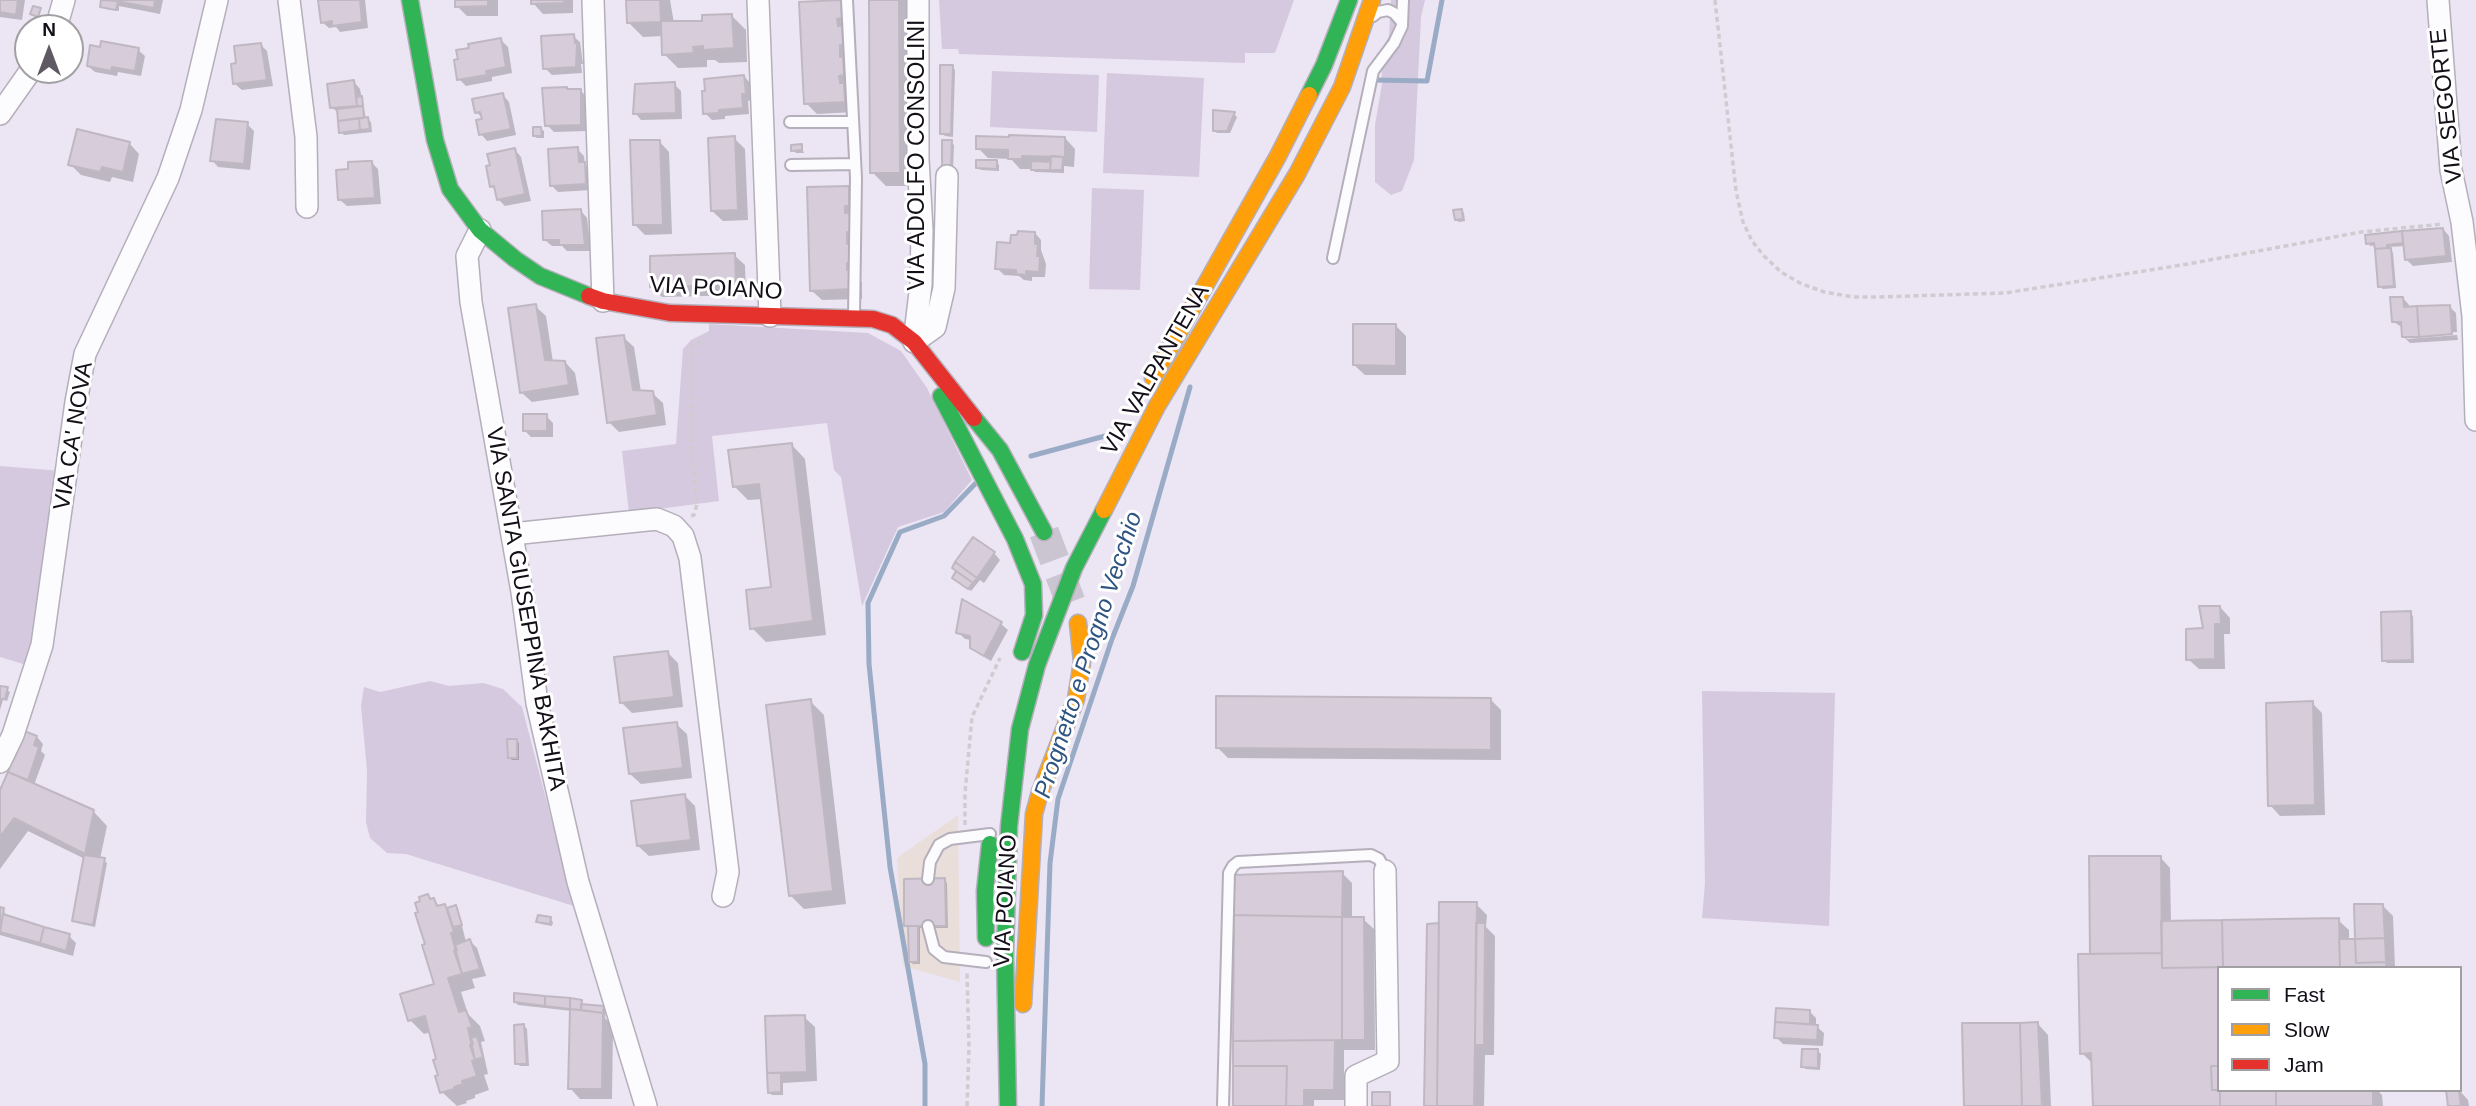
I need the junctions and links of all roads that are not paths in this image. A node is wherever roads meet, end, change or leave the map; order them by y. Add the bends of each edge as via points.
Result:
1 (217, 0) edge
2 (289, 0) edge
3 (410, 0) edge
4 (593, 0) edge
5 (758, 0) edge
6 (847, 0) edge
7 (918, 0) edge
8 (1349, 0) edge
9 (1372, 0) edge
10 (1403, 0) edge
11 (2438, 0) edge
12 (1402, 22) junction
13 (1365, 25) junction
14 (21, 84) edge
15 (0, 114) edge
16 (790, 122) dead end
17 (853, 122) junction
18 (855, 164) junction
19 (790, 165) dead end
20 (947, 176) dead end
21 (307, 207) dead end
22 (480, 230) junction
23 (1333, 258) dead end
24 (603, 302) junction
25 (770, 316) junction
26 (854, 318) junction
27 (914, 342) junction
28 (2476, 420) edge
29 (1044, 532) tunnel mouth
30 (512, 534) junction
31 (1078, 622) tunnel mouth
32 (1018, 662) dead end
33 (1001, 758) dead end
34 (0, 762) edge
35 (991, 828) joint
36 (1385, 871) joint
37 (928, 879) dead end
38 (723, 896) dead end
39 (928, 926) dead end
40 (986, 968) joint
41 (646, 1106) edge
42 (1009, 1106) edge
43 (1018, 1106) edge
44 (1223, 1106) edge
45 (1356, 1106) edge

1 - 34 street, VIA CA' NOVA via 191,110 168,178 85,354 42,645
2 - 21 street via 306,137
3 - 22 main road, VIA POIANO via 435,140 450,189
4 - 24 street
5 - 25 street
6 - 17 lane
7 - 27 street, VIA ADOLFO CONSOLINI via 922,230
8 - 33 main road via 1324,65 1279,156 1172,341 1051,588
9 - 13 main road, VIA VALPANTENA
10 - 12 lane
11 - 28 street, VIA SEGORTE via 2451,170 2473,316
12 - 13 lane via 1384,10
12 - 23 lane via 1394,43 1373,71
13 - 42 main road, VIA VALPANTENA via 1342,87 1297,174 1157,406 1074,568 1037,665 1020,729 1009,827 1005,953
14 - 15 street
16 - 17 lane
17 - 18 lane
18 - 19 lane
18 - 26 lane
20 - 27 street, VIA ADOLFO CONSOLINI via 944,288 935,327
22 - 24 main road, VIA POIANO via 540,276
22 - 30 street, VIA SANTA GIUSEPPINA BAKHITA via 467,256 471,302
24 - 25 main road, VIA POIANO via 670,313
25 - 26 main road, VIA POIANO
26 - 27 main road, VIA POIANO via 892,325
27 - 29 main road, VIA POIANO via 1000,450
27 - 32 main road, VIA POIANO via 1015,539 1033,584 1034,615
30 - 38 street via 657,519 683,536 690,558 727,872
30 - 41 street, VIA SANTA GIUSEPPINA BAKHITA via 537,703 578,882
31 - 43 main road, VIA POIANO via 1080,682 1040,792 1032,834
35 - 37 lane via 939,845
35 - 40 main road via 985,891
36 - 44 lane via 1371,855 1238,862 1233,866 1229,873
36 - 45 street via 1388,1061 1356,1076
39 - 40 lane via 934,949 944,957

